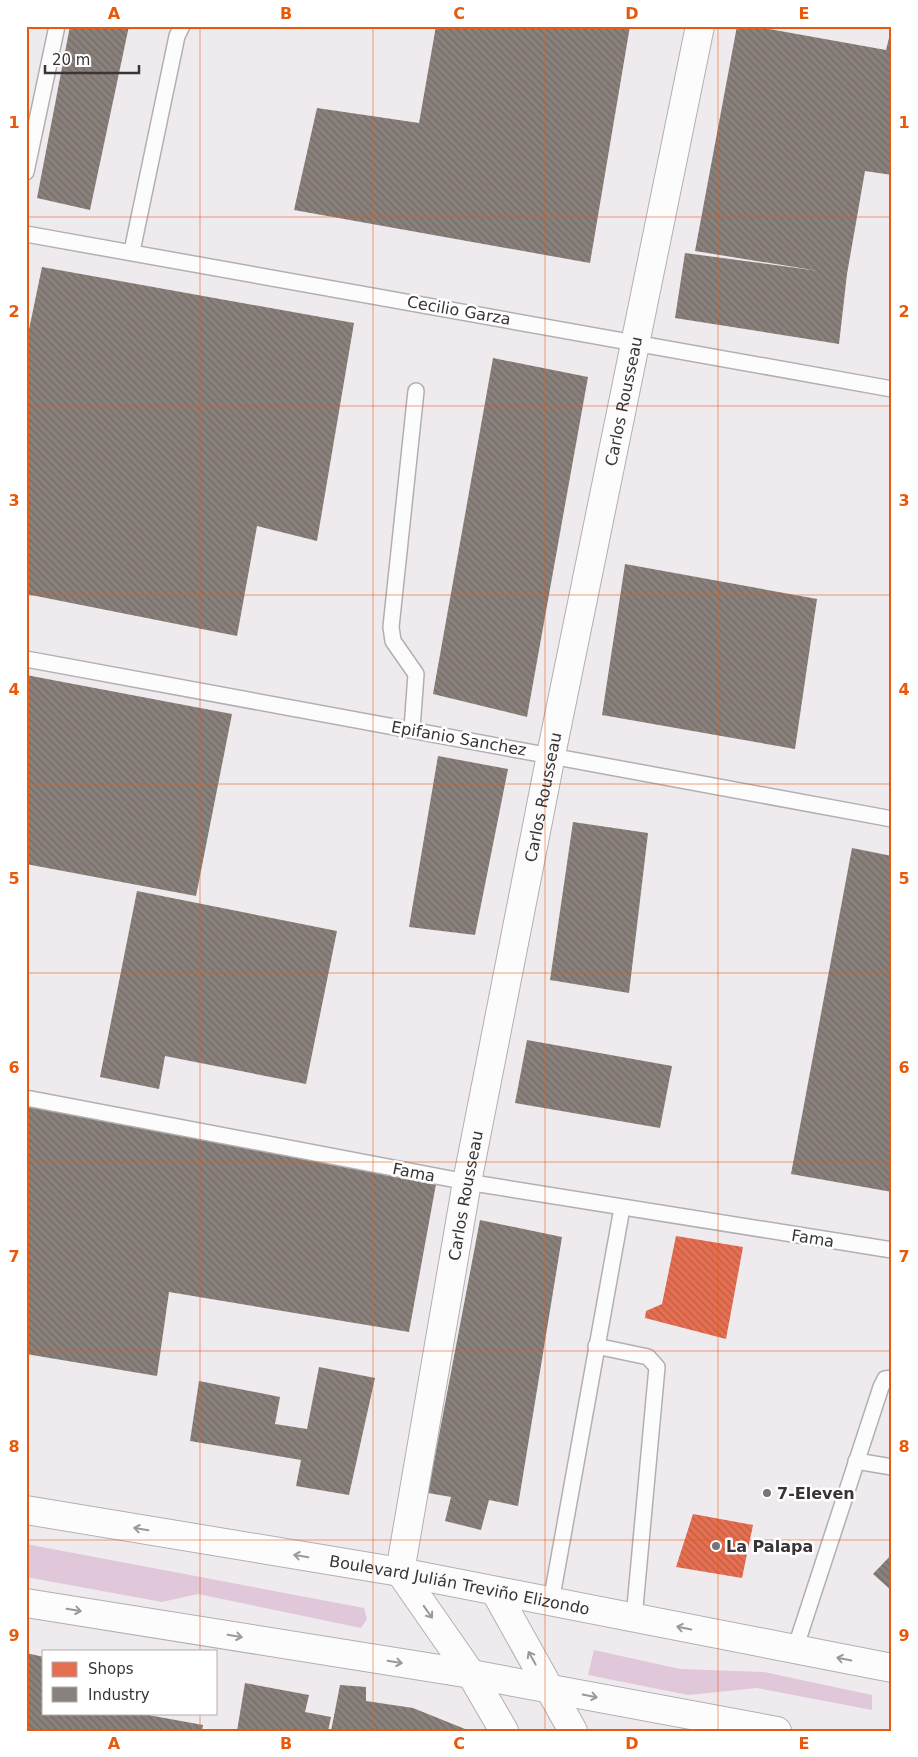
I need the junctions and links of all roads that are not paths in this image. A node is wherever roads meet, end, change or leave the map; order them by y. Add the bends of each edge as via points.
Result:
1 (56, 26) edge
2 (182, 26) edge
3 (700, 26) edge
4 (26, 172) edge
5 (26, 234) edge
6 (132, 251) junction
7 (635, 342) junction
8 (892, 389) edge
9 (416, 391) dead end
10 (26, 660) edge
11 (412, 729) junction
12 (551, 755) junction
13 (892, 819) edge
14 (26, 1098) edge
15 (467, 1182) junction
16 (622, 1208) junction
17 (892, 1250) edge
18 (596, 1346) junction
19 (892, 1378) edge
20 (856, 1461) junction
21 (892, 1467) edge
22 (26, 1510) edge
23 (400, 1572) junction
24 (495, 1591) junction
25 (551, 1602) junction
26 (26, 1603) edge
27 (634, 1618) junction
28 (795, 1649) junction
29 (892, 1668) edge
30 (471, 1674) junction
31 (549, 1688) junction
32 (504, 1731) edge
33 (573, 1731) edge
34 (777, 1731) edge

1 - 4 lane
2 - 6 lane via 177,36
3 - 7 street, Carlos Rousseau
5 - 6 lane, Cecilio Garza
6 - 7 lane, Cecilio Garza
7 - 8 lane, Cecilio Garza
7 - 12 street, Carlos Rousseau
9 - 11 lane via 391,627 393,641 416,674
10 - 11 lane, Epifanio Sanchez
11 - 12 lane, Epifanio Sanchez
12 - 13 lane, Epifanio Sanchez
12 - 15 street, Carlos Rousseau
14 - 15 lane, Fama
15 - 16 lane, Fama
15 - 23 street, Carlos Rousseau
16 - 17 lane, Fama
16 - 18 lane
18 - 25 lane
18 - 27 lane via 648,1357 657,1367
19 - 20 lane via 885,1379 881,1386
20 - 21 lane
20 - 28 lane
23 -> 22 street, Boulevard Julián Treviño Elizondo
23 - 24 street, Boulevard Julián Treviño Elizondo
23 -> 30 street
24 - 25 street, Boulevard Julián Treviño Elizondo
31 -> 24 street
25 - 27 street, Boulevard Julián Treviño Elizondo
26 -> 30 street
28 -> 27 street, Boulevard Julián Treviño Elizondo
29 -> 28 street, Boulevard Julián Treviño Elizondo
30 - 31 street
30 - 32 street
31 - 33 street
31 -> 34 street

